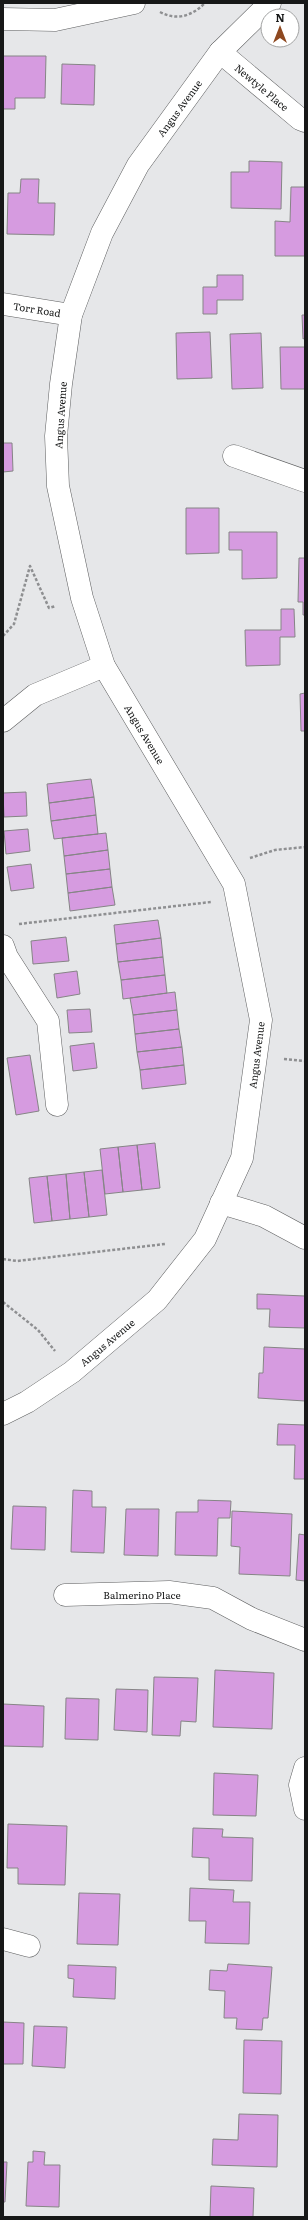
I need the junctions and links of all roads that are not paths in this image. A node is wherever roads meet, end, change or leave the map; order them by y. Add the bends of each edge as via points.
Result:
1 (134, 3) edge
2 (270, 3) edge
3 (3, 19) edge
4 (220, 52) junction
5 (305, 121) edge
6 (3, 304) edge
7 (71, 315) junction
8 (234, 456) dead end
9 (305, 481) edge
10 (104, 666) junction
11 (3, 721) edge
12 (3, 946) edge
13 (57, 1105) dead end
14 (222, 1203) junction
15 (305, 1238) edge
16 (3, 1414) edge
17 (65, 1595) dead end
18 (305, 1640) edge
19 (305, 1768) edge
20 (305, 1809) edge
21 (3, 1939) edge
22 (29, 1946) dead end

1 - 3 street via 55,20
2 - 4 street, Angus Avenue
4 - 5 street, Newtyle Place
4 - 7 street, Angus Avenue via 138,165 102,233
6 - 7 street, Torr Road
7 - 10 street, Angus Avenue via 56,436 58,486 82,598
8 - 9 street
10 - 11 street via 36,695
10 - 14 street, Angus Avenue via 234,884 261,1020 242,1158
12 - 13 street via 7,957 48,1022
14 - 15 street via 264,1216
14 - 16 street, Angus Avenue via 205,1240 157,1300 72,1372 27,1402
17 - 18 street, Balmerino Place via 168,1592 213,1598 252,1619
19 - 20 street via 300,1785
21 - 22 street

